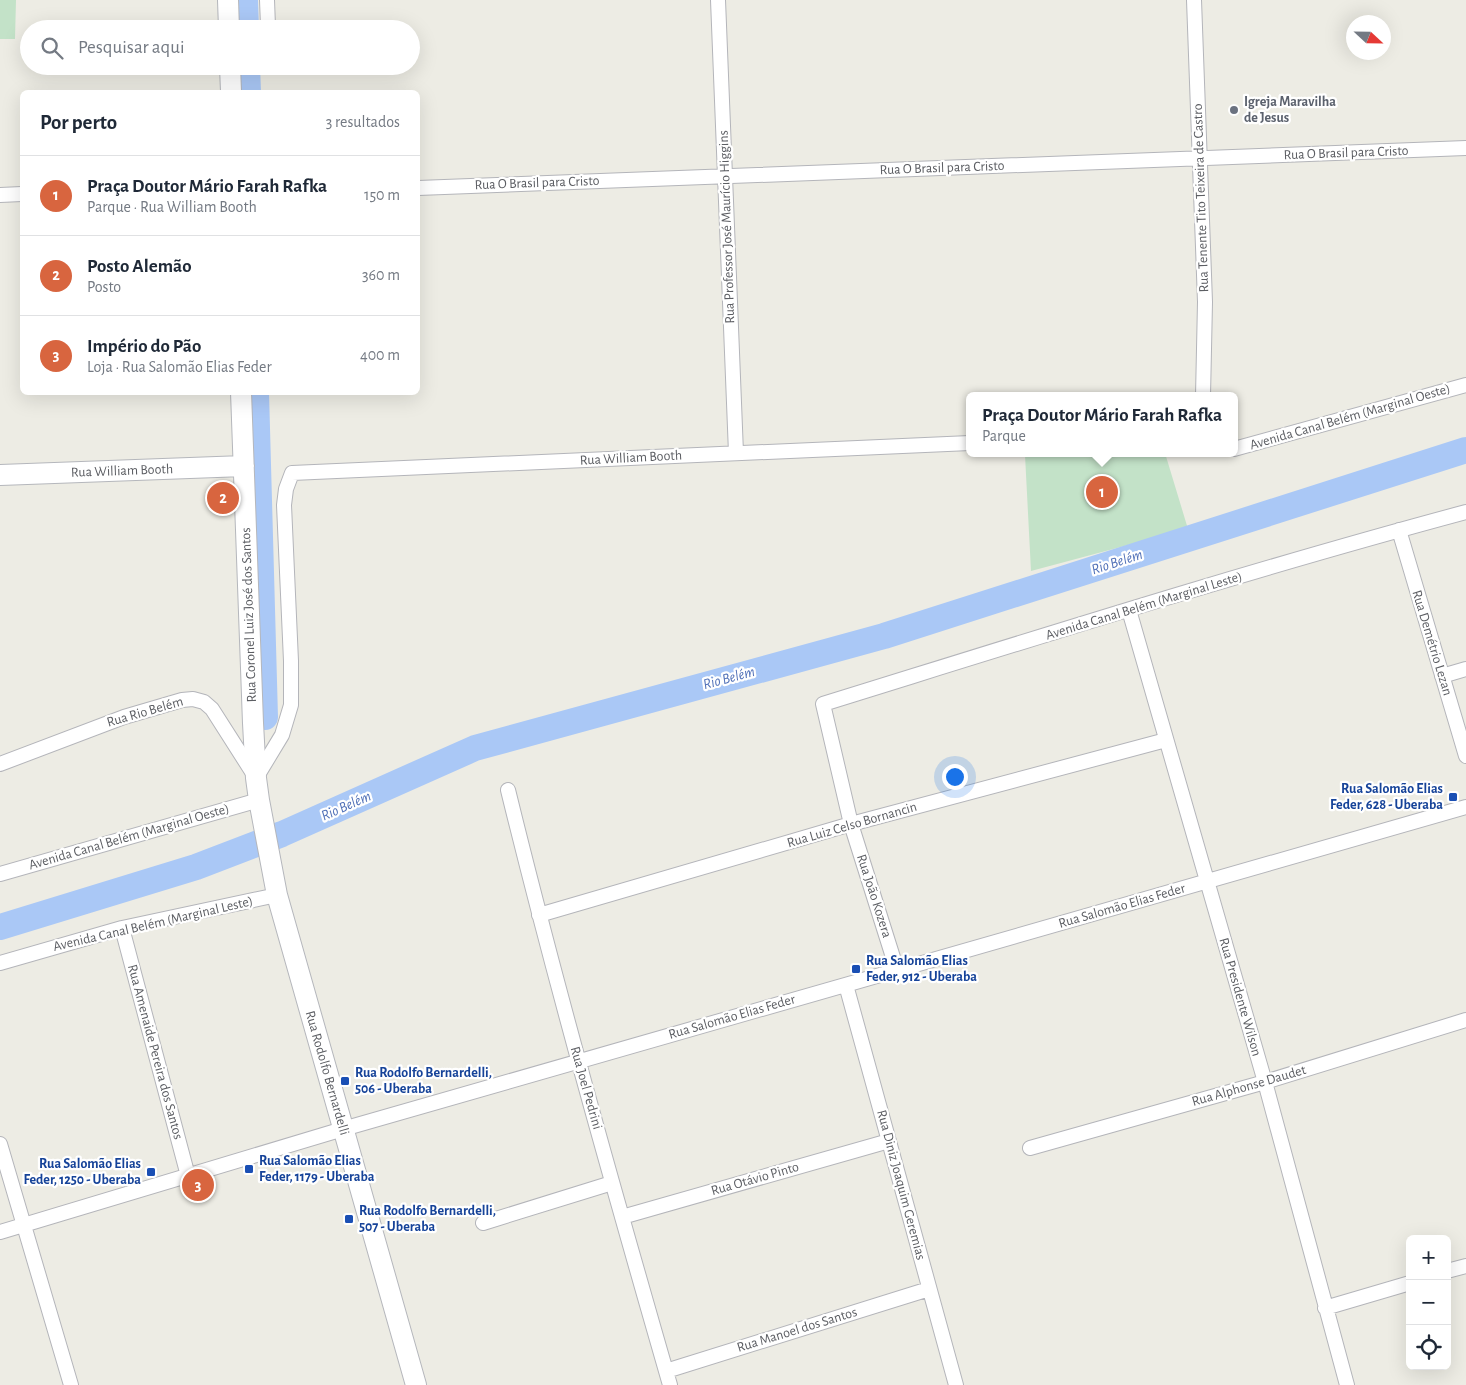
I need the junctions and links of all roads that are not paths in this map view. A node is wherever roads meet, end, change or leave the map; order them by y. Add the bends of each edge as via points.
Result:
1 (228, 0) edge
2 (267, 0) edge
3 (718, 0) edge
4 (1194, 0) edge
5 (229, 20) edge
6 (268, 20) edge
7 (230, 75) edge
8 (231, 90) edge
9 (1466, 148) edge
10 (1200, 158) junction
11 (725, 176) junction
12 (420, 188) edge
13 (0, 194) edge
14 (20, 194) edge
15 (1466, 385) edge
16 (1203, 392) edge
17 (241, 395) edge
18 (966, 443) edge
19 (1238, 448) edge
20 (736, 453) junction
21 (244, 466) junction
22 (0, 475) edge
23 (1466, 512) edge
24 (1398, 530) junction
25 (1129, 610) junction
26 (1466, 669) edge
27 (1442, 676) junction
28 (822, 704) joint
29 (1166, 740) junction
30 (1466, 756) edge
31 (0, 764) edge
32 (256, 778) junction
33 (508, 790) dead end
34 (1466, 807) edge
35 (260, 809) junction
36 (851, 824) junction
37 (0, 874) edge
38 (1207, 881) junction
39 (275, 886) junction
40 (539, 915) junction
41 (122, 928) junction
42 (0, 962) edge
43 (897, 970) junction
44 (846, 985) junction
45 (1466, 1020) edge
46 (578, 1061) junction
47 (1265, 1082) junction
48 (343, 1128) junction
49 (889, 1141) junction
50 (0, 1144) edge
51 (1030, 1148) dead end
52 (188, 1176) junction
53 (612, 1183) junction
54 (622, 1217) junction
55 (483, 1223) dead end
56 (24, 1226) junction
57 (0, 1232) edge
58 (1466, 1266) edge
59 (1451, 1270) edge
60 (1406, 1284) edge
61 (929, 1289) junction
62 (1325, 1308) junction
63 (668, 1378) edge
64 (71, 1385) edge
65 (416, 1385) edge
66 (956, 1385) edge
67 (1347, 1385) edge

1 - 5 street
2 - 6 street
3 - 11 street, Rua Professor José Maurício Higgins
4 - 10 street, Rua Tenente Tito Teixeira de Castro
7 - 8 street
9 - 10 street, Rua O Brasil para Cristo
10 - 11 street, Rua O Brasil para Cristo
10 - 16 street, Rua Tenente Tito Teixeira de Castro via 1205,302
11 - 12 street, Rua O Brasil para Cristo
11 - 20 street, Rua Professor José Maurício Higgins
13 - 14 street
15 - 19 street, Avenida Canal Belém (Marginal Oeste)
17 - 21 street, Rua Coronel Luiz José dos Santos
18 - 20 street, Rua William Booth
20 - 32 street, Rua William Booth via 292,473 284,505 291,705 282,735
21 - 22 street, Rua William Booth
21 - 32 street, Rua Coronel Luiz José dos Santos
23 - 24 street, Avenida Canal Belém (Marginal Leste)
24 - 25 street, Avenida Canal Belém (Marginal Leste)
24 - 27 street, Rua Demétrio Lezan
25 - 28 street, Avenida Canal Belém (Marginal Leste)
25 - 29 street, Rua Presidente Wilson
26 - 27 street
27 - 30 street, Rua Demétrio Lezan
28 - 36 street, Rua João Kozera
29 - 36 street, Rua Luiz Celso Bornancin
29 - 38 street, Rua Presidente Wilson
31 - 32 street, Rua Rio Belém via 124,717 193,699 212,709
32 - 35 street, Rua Coronel Luiz José dos Santos
33 - 40 street, Rua Joel Pedrini
34 - 38 street, Rua Salomão Elias Feder
35 - 37 street, Avenida Canal Belém (Marginal Oeste)
35 - 39 street, Rua Rodolfo Bernardelli
36 - 40 street, Rua Luiz Celso Bornancin
36 - 43 street, Rua João Kozera
38 - 43 street, Rua Salomão Elias Feder
38 - 47 street, Rua Presidente Wilson
39 - 41 street, Avenida Canal Belém (Marginal Leste)
39 - 48 street, Rua Rodolfo Bernardelli
40 - 46 street, Rua Joel Pedrini
41 - 42 street, Avenida Canal Belém (Marginal Leste)
41 - 52 street, Rua Amenaide Pereira dos Santos
43 - 44 street, Rua Salomão Elias Feder
44 - 46 street, Rua Salomão Elias Feder
44 - 49 street, Rua Diniz Joaquim Geremias
45 - 47 street, Rua Alphonse Daudet
46 - 48 street, Rua Salomão Elias Feder
46 - 53 street, Rua Joel Pedrini
47 - 51 street, Rua Alphonse Daudet
47 - 62 street, Rua Presidente Wilson
48 - 52 street, Rua Salomão Elias Feder
48 - 65 street, Rua Rodolfo Bernardelli
49 - 54 street, Rua Otávio Pinto
49 - 61 street, Rua Diniz Joaquim Geremias
50 - 56 street
52 - 56 street, Rua Salomão Elias Feder
53 - 54 street, Rua Joel Pedrini
53 - 55 street
54 - 63 street, Rua Joel Pedrini
56 - 57 street, Rua Salomão Elias Feder
56 - 64 street
58 - 59 street
60 - 62 street
61 - 63 street, Rua Manoel dos Santos
61 - 66 street, Rua Diniz Joaquim Geremias
62 - 67 street, Rua Presidente Wilson

